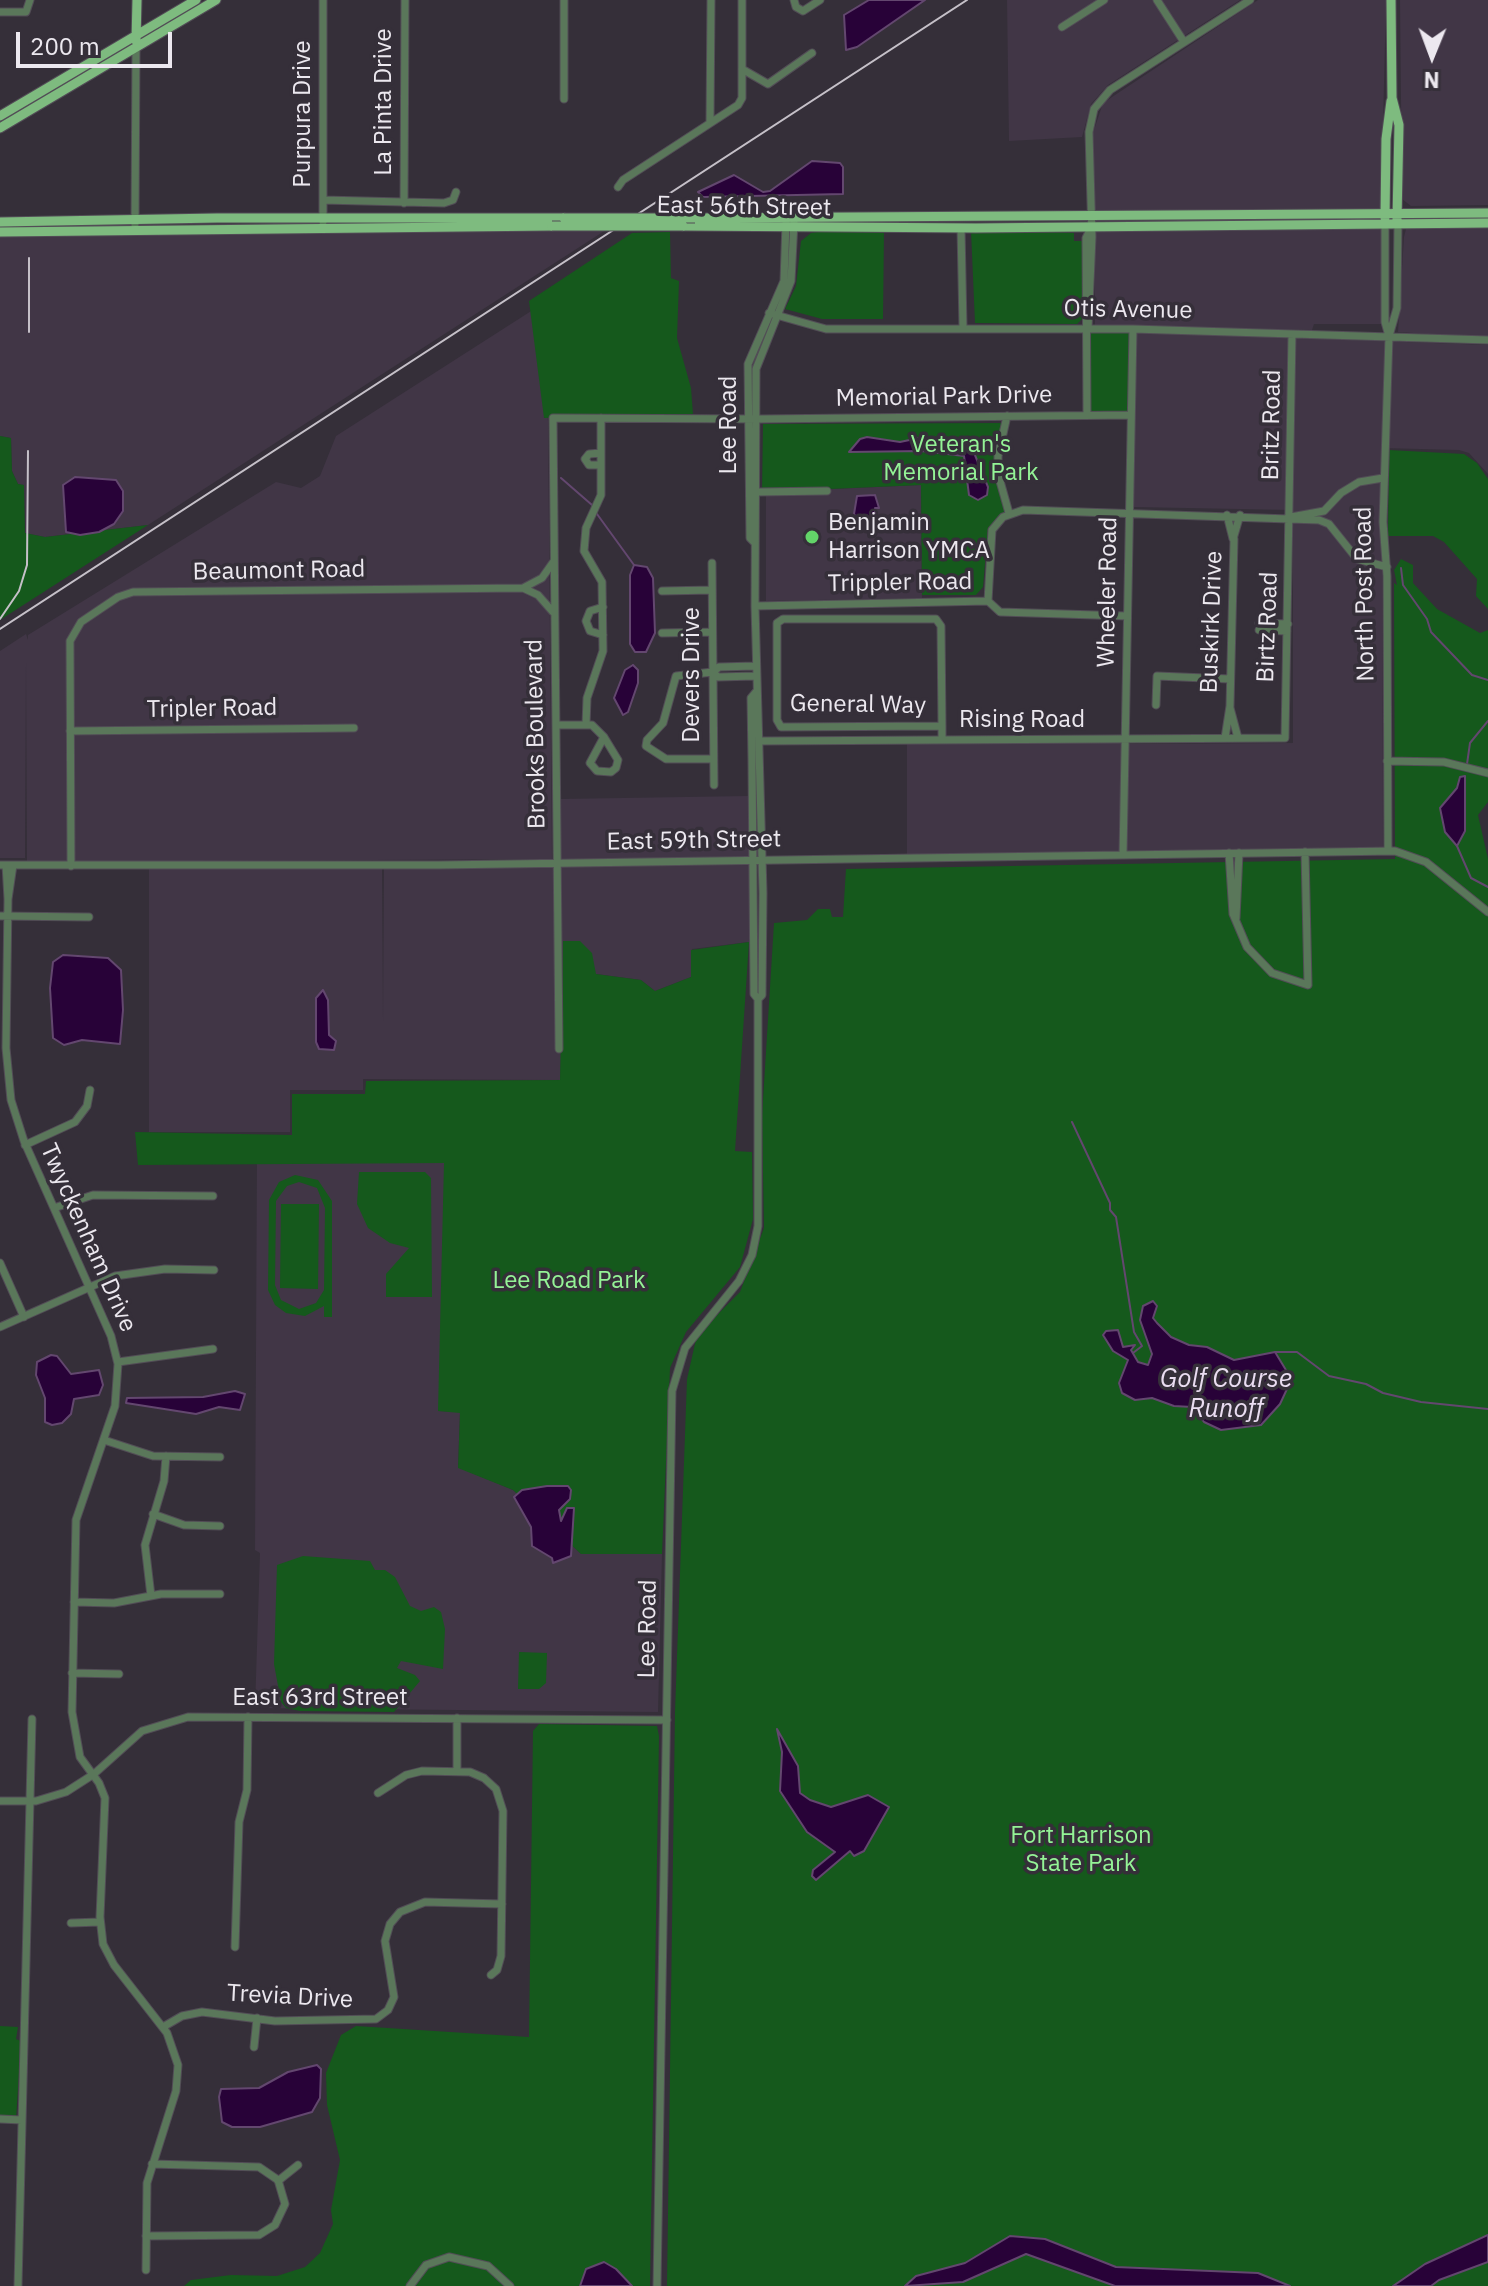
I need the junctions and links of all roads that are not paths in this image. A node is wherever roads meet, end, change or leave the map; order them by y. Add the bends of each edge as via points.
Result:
1 (30, 0) edge
2 (137, 0) edge
3 (196, 0) edge
4 (216, 0) edge
5 (323, 0) edge
6 (405, 0) edge
7 (564, 0) edge
8 (711, 0) edge
9 (742, 0) edge
10 (820, 0) edge
11 (1104, 0) edge
12 (1157, 0) edge
13 (1250, 0) edge
14 (1391, 0) edge
15 (796, 4) edge
16 (0, 12) edge
17 (1062, 27) dead end
18 (136, 35) junction
19 (1184, 42) junction
20 (136, 47) junction
21 (812, 53) dead end
22 (742, 69) junction
23 (1392, 98) junction
24 (564, 99) dead end
25 (0, 116) edge
26 (710, 123) junction
27 (0, 128) edge
28 (618, 187) dead end
29 (456, 192) dead end
30 (323, 200) junction
31 (404, 203) junction
32 (1488, 213) edge
33 (1240, 214) junction
34 (1290, 214) junction
35 (1022, 217) junction
36 (1385, 218) junction
37 (1398, 218) junction
38 (0, 222) edge
39 (323, 222) junction
40 (790, 222) junction
41 (135, 223) junction
42 (1488, 223) edge
43 (1262, 224) junction
44 (1089, 225) junction
45 (1201, 225) junction
46 (961, 228) junction
47 (0, 232) edge
48 (773, 315) junction
49 (963, 327) junction
50 (1088, 329) junction
51 (1133, 329) junction
52 (1292, 334) junction
53 (1389, 336) junction
54 (1488, 340) edge
55 (1087, 415) junction
56 (1131, 415) junction
57 (1007, 416) junction
58 (601, 418) junction
59 (752, 419) junction
60 (601, 453) junction
61 (601, 465) junction
62 (1383, 478) junction
63 (827, 491) dead end
64 (758, 492) junction
65 (1332, 506) junction
66 (1129, 512) junction
67 (1009, 513) junction
68 (1227, 515) junction
69 (1240, 515) junction
70 (1291, 517) junction
71 (1335, 529) junction
72 (1234, 539) junction
73 (754, 542) junction
74 (554, 561) junction
75 (712, 563) dead end
76 (1387, 567) junction
77 (523, 588) junction
78 (712, 590) junction
79 (662, 591) dead end
80 (988, 601) junction
81 (755, 606) junction
82 (603, 607) junction
83 (554, 613) junction
84 (1127, 616) junction
85 (1259, 627) dead end
86 (1288, 627) junction
87 (712, 632) junction
88 (662, 633) dead end
89 (603, 635) junction
90 (755, 656) junction
91 (776, 656) junction
92 (755, 666) junction
93 (713, 672) junction
94 (755, 676) junction
95 (1230, 679) junction
96 (756, 692) junction
97 (776, 692) junction
98 (1156, 705) dead end
99 (1230, 706) junction
100 (556, 725) junction
101 (586, 725) junction
102 (942, 726) junction
103 (354, 728) dead end
104 (70, 731) junction
105 (604, 737) junction
106 (1225, 738) junction
107 (1238, 738) junction
108 (1285, 738) joint
109 (1125, 739) junction
110 (942, 740) junction
111 (761, 741) junction
112 (713, 759) junction
113 (1387, 761) junction
114 (1488, 773) edge
115 (714, 785) dead end
116 (1388, 851) junction
117 (1305, 852) junction
118 (1229, 853) junction
119 (1239, 853) junction
120 (1123, 855) junction
121 (762, 860) junction
122 (753, 861) junction
123 (558, 863) junction
124 (6, 865) edge
125 (71, 866) junction
126 (1488, 912) edge
127 (4, 916) edge
128 (89, 917) dead end
129 (1236, 918) junction
130 (758, 999) junction
131 (559, 1049) dead end
132 (90, 1090) dead end
133 (25, 1145) junction
134 (213, 1196) dead end
135 (54, 1208) junction
136 (0, 1263) edge
137 (214, 1270) dead end
138 (89, 1287) junction
139 (24, 1317) junction
140 (0, 1327) edge
141 (213, 1349) dead end
142 (118, 1362) junction
143 (104, 1440) junction
144 (166, 1456) junction
145 (220, 1457) dead end
146 (153, 1514) junction
147 (220, 1526) dead end
148 (220, 1594) dead end
149 (151, 1596) junction
150 (74, 1602) junction
151 (72, 1673) junction
152 (119, 1674) dead end
153 (248, 1717) junction
154 (457, 1718) junction
155 (32, 1719) dead end
156 (667, 1720) junction
157 (457, 1771) junction
158 (92, 1775) junction
159 (378, 1793) dead end
160 (0, 1801) edge
161 (31, 1801) junction
162 (502, 1904) junction
163 (100, 1922) junction
164 (71, 1923) dead end
165 (235, 1947) dead end
166 (491, 1975) dead end
167 (257, 2018) junction
168 (163, 2027) junction
169 (254, 2047) dead end
170 (0, 2119) edge
171 (22, 2120) junction
172 (152, 2164) junction
173 (298, 2165) dead end
174 (278, 2181) junction
175 (146, 2236) junction
176 (146, 2270) dead end
177 (18, 2286) edge
178 (410, 2286) edge
179 (510, 2286) edge
180 (657, 2286) edge

1 - 16 street via 28,10
2 - 18 main road
3 - 18 main road
4 - 20 main road
5 - 30 street, Purpura Drive
6 - 31 street, La Pinta Drive
7 - 24 street
8 - 26 street
9 - 22 street
10 - 15 street via 803,11
11 - 17 street
12 - 19 street
13 - 19 street
14 - 23 main road, North Post Road
18 - 20 main road
18 - 25 main road
19 - 44 street via 1110,90 1094,109 1089,132
20 - 27 main road
20 - 41 street
21 - 22 street via 768,84
22 - 26 street via 738,105
23 - 36 main road, North Post Road
23 - 37 main road, North Post Road via 1399,125
26 - 28 street
29 - 31 street via 444,203
30 - 31 street
30 - 39 street, Purpura Drive
32 - 37 main road, East 56th Street
33 - 34 main road, East 56th Street
33 - 44 main road, East 56th Street
33 - 45 main road
34 - 36 main road, East 56th Street
34 - 43 main road via 1264,219
35 - 40 main road, East 56th Street
35 - 44 main road, East 56th Street
35 - 46 main road via 967,222
36 - 37 main road, East 56th Street
36 - 43 main road, East 56th Street
36 - 53 street, North Post Road
37 - 42 main road, East 56th Street
37 - 53 street, North Post Road via 1397,308
38 - 41 main road, East 56th Street
39 - 40 main road, East 56th Street, bridge
39 - 40 main road, East 56th Street, bridge
39 - 41 main road, East 56th Street
40 - 46 main road, East 56th Street
40 - 48 street, Lee Road via 785,275
41 - 47 main road, East 56th Street
43 - 45 main road, East 56th Street
44 - 45 main road, East 56th Street
44 - 46 main road, East 56th Street
44 - 50 street
46 - 49 street
48 - 49 street, Otis Avenue via 826,329
48 - 59 street, Lee Road via 757,362
49 - 50 street, Otis Avenue
50 - 51 street, Otis Avenue
50 - 55 street
51 - 52 street, Otis Avenue
51 - 56 street, Wheeler Road
52 - 53 street, Otis Avenue
52 - 70 street, Britz Road
53 - 54 street, Otis Avenue
53 - 62 street, North Post Road
55 - 56 street, Memorial Park Drive
55 - 57 street, Memorial Park Drive
56 - 66 street, Wheeler Road
57 - 59 street, Memorial Park Drive
57 - 67 street via 998,474
58 - 59 street
58 - 60 street
58 - 74 street, Brooks Boulevard via 553,418
59 - 64 street, Lee Road
59 - 73 street, Lee Road
60 - 61 street
60 - 61 street via 585,460
61 - 82 street via 601,497 586,526 584,553 601,577
62 - 65 street via 1359,482
62 - 76 street, North Post Road
63 - 64 street
64 - 73 street, Lee Road
65 - 70 street
65 - 71 street
66 - 67 street
66 - 68 street
66 - 84 street, Wheeler Road
67 - 80 street, Trippler Road via 990,535
68 - 69 street
68 - 72 street, Buskirk Drive
69 - 70 street
69 - 72 street, Buskirk Drive
70 - 71 street via 1325,521
70 - 86 street, Birtz Road
71 - 76 street via 1357,559
72 - 95 street, Buskirk Drive
73 - 81 street, Lee Road
74 - 77 street via 540,579
74 - 83 street, Brooks Boulevard
75 - 78 street, Devers Drive
76 - 113 street, North Post Road
77 - 83 street
77 - 104 street, Beaumont Road via 133,592 79,624 71,638
78 - 79 street
78 - 87 street, Devers Drive
80 - 81 street, Trippler Road
80 - 84 street via 1000,612
81 - 90 street, Lee Road
82 - 89 street
82 - 89 street via 590,611 586,623 592,633
83 - 100 street, Brooks Boulevard
84 - 109 street, Wheeler Road
85 - 86 street
86 - 108 street, Birtz Road
87 - 88 street
87 - 93 street, Devers Drive
89 - 101 street via 602,660 587,698
90 - 91 street
90 - 92 street, Lee Road
91 - 97 street
91 - 102 street via 776,626 782,620 933,618 939,621
92 - 93 street via 719,667
92 - 94 street, Lee Road
93 - 94 street via 718,677
93 - 112 street, Devers Drive
93 - 112 street via 676,675 663,723 646,744 666,759
94 - 96 street, Lee Road
95 - 98 street via 1157,676
95 - 99 street, Buskirk Drive
96 - 97 street, General Way
96 - 111 street, Lee Road
96 - 122 street, Lee Road via 751,698
97 - 102 street, General Way via 777,721 783,728
99 - 106 street, Buskirk Drive
99 - 107 street, Buskirk Drive
100 - 101 street
100 - 123 street, Brooks Boulevard
101 - 105 street
102 - 110 street
103 - 104 street, Tripler Road
104 - 125 street
105 - 105 street via 590,763 597,771 611,772 618,760
106 - 107 street, Rising Road
106 - 109 street, Rising Road
107 - 108 street, Rising Road
109 - 110 street, Rising Road
109 - 120 street, Wheeler Road
110 - 111 street, Rising Road
111 - 121 street, Lee Road
112 - 115 street, Devers Drive
113 - 114 street via 1450,764
113 - 116 street, North Post Road
116 - 117 street, East 59th Street
116 - 126 street, East 59th Street via 1426,862
117 - 119 street, East 59th Street
117 - 129 street via 1308,985 1261,965 1244,942
118 - 119 street, East 59th Street
118 - 120 street, East 59th Street
118 - 129 street
119 - 129 street
120 - 121 street, East 59th Street
121 - 122 street, East 59th Street
121 - 130 street, Lee Road
122 - 123 street, East 59th Street
122 - 130 street, Lee Road
123 - 125 street, East 59th Street
123 - 131 street, Brooks Boulevard
124 - 125 street, East 59th Street
124 - 127 street, Twyckenham Drive
127 - 128 street
127 - 133 street, Twyckenham Drive via 7,1069
130 - 156 street, Lee Road via 756,1241 739,1281 685,1348 672,1391
132 - 133 street via 87,1106 75,1122
133 - 135 street, Twyckenham Drive
134 - 135 street via 93,1195
135 - 138 street, Twyckenham Drive
136 - 139 street
137 - 138 street via 158,1270 115,1276
138 - 139 street
138 - 142 street, Twyckenham Drive
139 - 140 street
141 - 142 street
142 - 143 street, Twyckenham Drive via 117,1402
143 - 144 street via 141,1454
143 - 150 street, Twyckenham Drive via 76,1520
144 - 145 street
144 - 146 street
146 - 147 street via 184,1525
146 - 149 street via 144,1552
148 - 149 street
149 - 150 street via 114,1603
150 - 151 street, Twyckenham Drive
151 - 152 street
151 - 158 street, Twyckenham Drive via 74,1733
153 - 154 street, East 63rd Street
153 - 158 street, East 63rd Street via 162,1722 132,1738
153 - 165 street
154 - 156 street, East 63rd Street
154 - 157 street
155 - 161 street
156 - 180 street, Lee Road
157 - 159 street via 414,1772
157 - 162 street via 484,1778 502,1801
158 - 161 street, East 63rd Street via 66,1792
158 - 163 street, Twyckenham Drive via 105,1801
160 - 161 street, East 63rd Street
161 - 171 street
162 - 166 street via 500,1962
162 - 167 street, Trevia Drive via 418,1903 393,1919 385,1945 394,1997 382,2016 366,2021
163 - 164 street
163 - 168 street, Twyckenham Drive via 109,1957
167 - 168 street, Trevia Drive via 198,2012
167 - 169 street
168 - 172 street, Twyckenham Drive via 175,2048 178,2080
170 - 171 street
171 - 177 street
172 - 174 street via 253,2166
172 - 175 street, Twyckenham Drive via 146,2187
173 - 174 street
174 - 175 street via 285,2197 283,2212 265,2233
175 - 176 street, Twyckenham Drive
178 - 179 street via 426,2265 452,2257 488,2266

